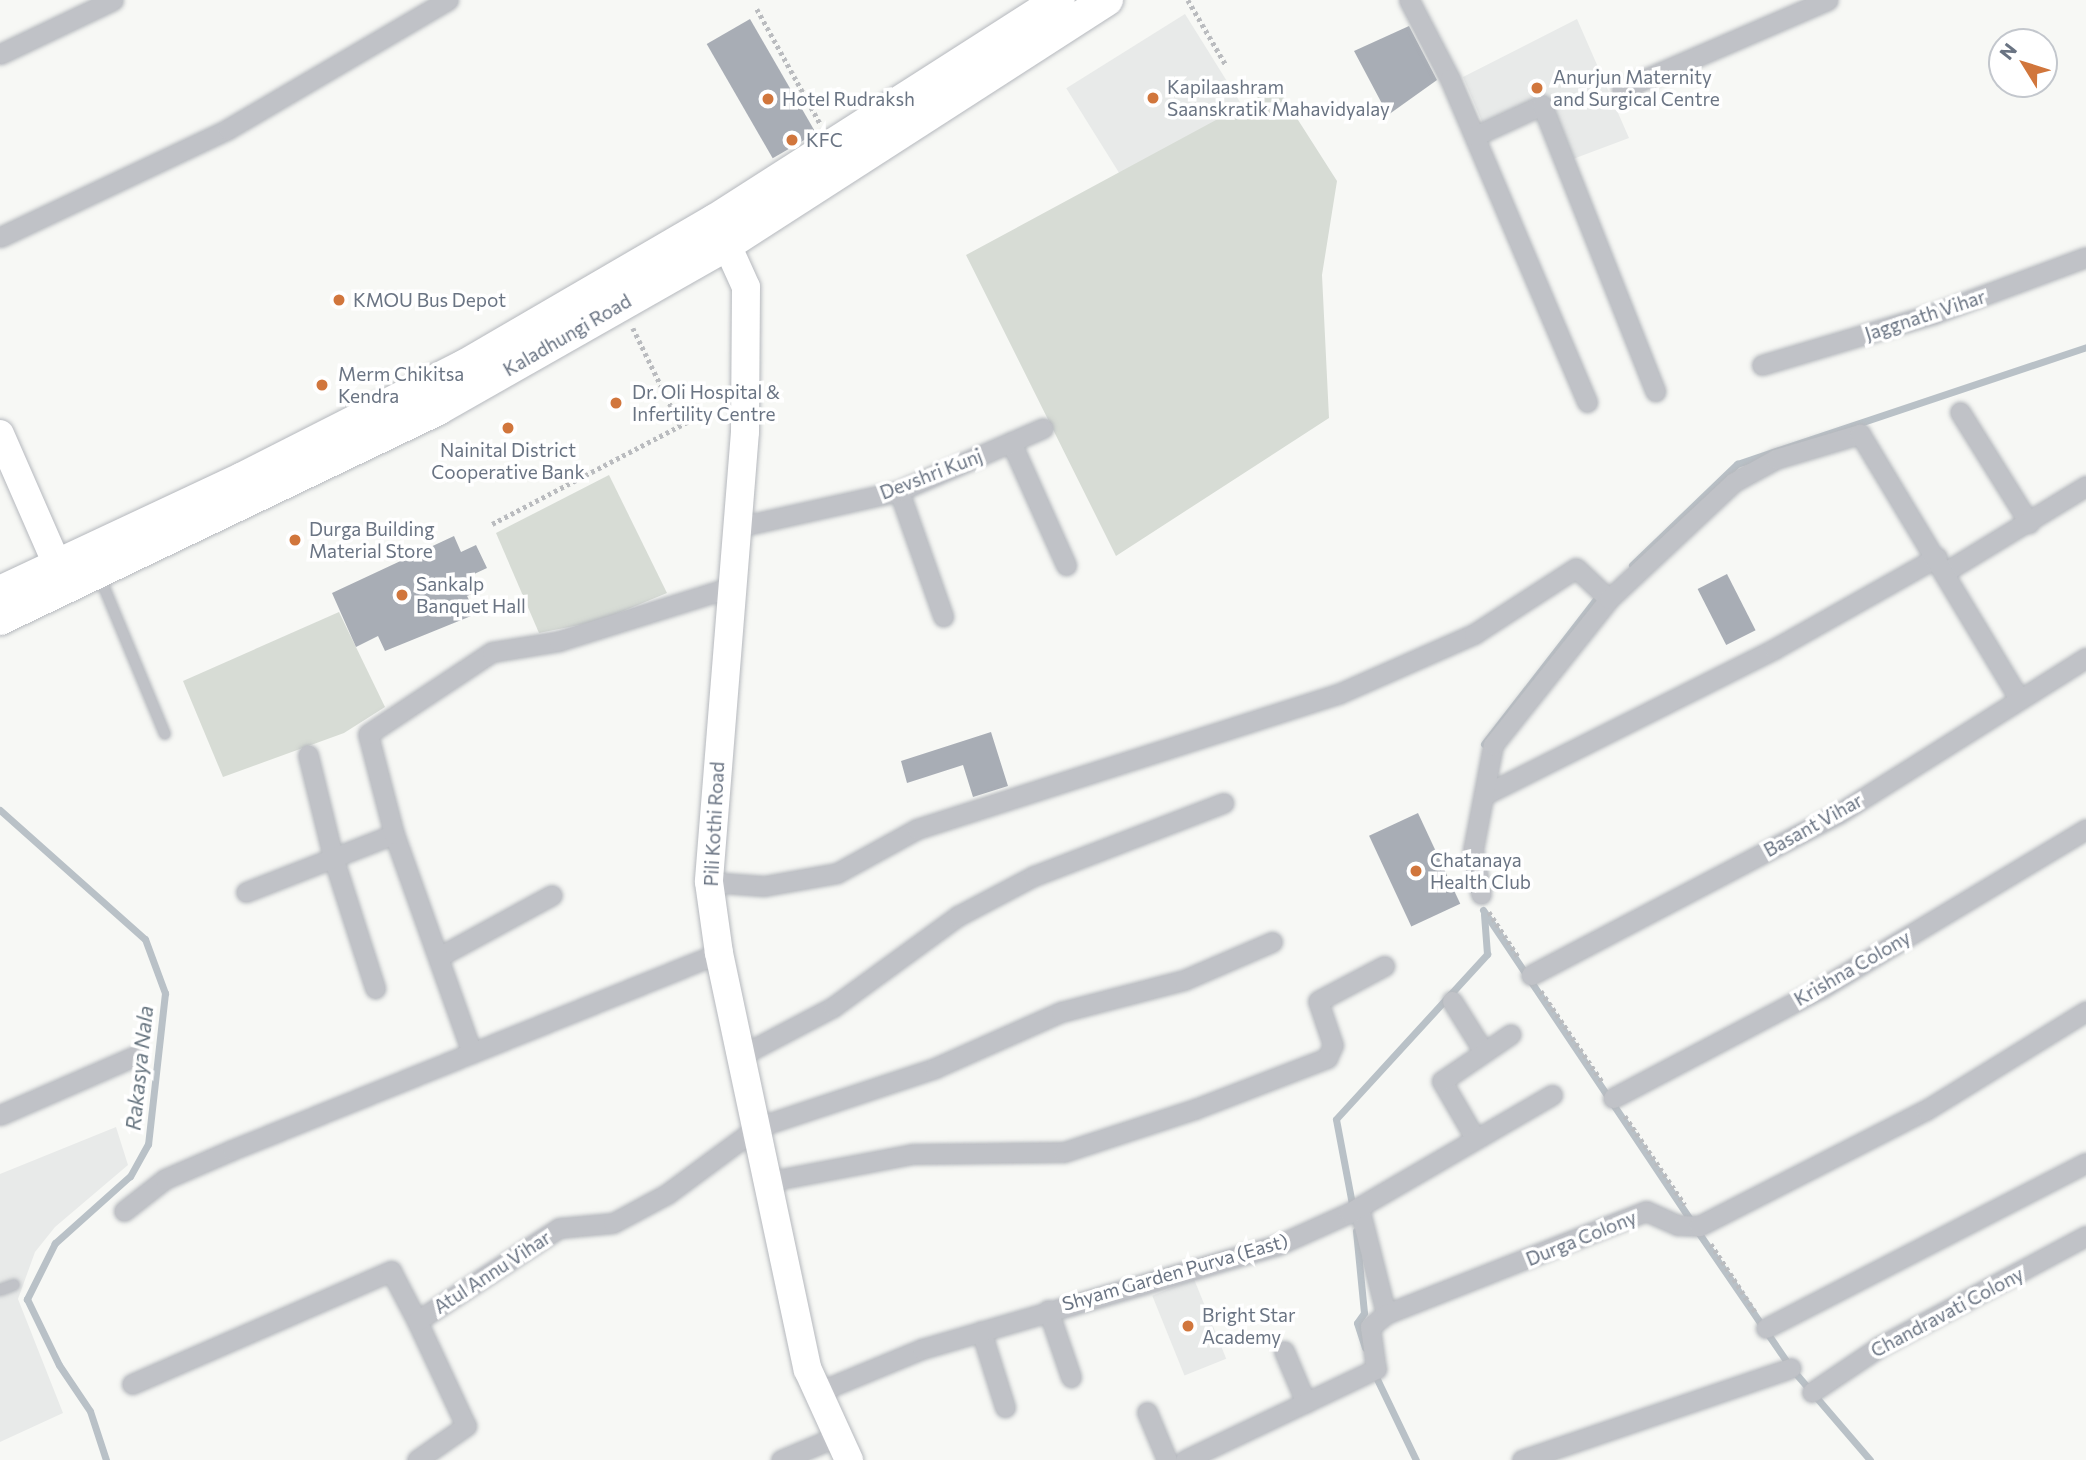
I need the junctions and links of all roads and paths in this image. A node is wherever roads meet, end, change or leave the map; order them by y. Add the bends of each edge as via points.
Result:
1 (113, 0) edge
2 (448, 0) edge
3 (1059, 0) edge
4 (1188, 0) edge
5 (1409, 0) edge
6 (1828, 0) edge
7 (1105, 1) edge
8 (757, 9) dead end
9 (0, 54) edge
10 (1226, 65) dead end
11 (1622, 89) dead end
12 (1475, 136) junction
13 (832, 145) junction
14 (721, 232) junction
15 (0, 237) edge
16 (2086, 257) edge
17 (621, 303) junction
18 (1762, 365) dead end
19 (1655, 391) dead end
20 (1587, 402) dead end
21 (1960, 412) dead end
22 (702, 414) dead end
23 (680, 425) junction
24 (1042, 428) dead end
25 (0, 434) edge
26 (1011, 442) junction
27 (2086, 486) edge
28 (899, 491) junction
29 (2029, 523) junction
30 (492, 524) dead end
31 (734, 528) junction
32 (1941, 564) junction
33 (1066, 565) dead end
34 (97, 571) junction
35 (62, 577) junction
36 (731, 587) junction
37 (0, 592) edge
38 (1609, 599) junction
39 (943, 615) dead end
40 (0, 619) edge
41 (2086, 659) edge
42 (2019, 699) junction
43 (165, 733) dead end
44 (308, 755) dead end
45 (1484, 795) junction
46 (1223, 803) dead end
47 (2086, 829) edge
48 (394, 834) junction
49 (333, 857) junction
50 (709, 883) junction
51 (246, 892) dead end
52 (1481, 894) joint
53 (552, 895) dead end
54 (1272, 942) dead end
55 (719, 953) junction
56 (442, 955) junction
57 (1384, 966) dead end
58 (1531, 975) junction
59 (375, 988) dead end
60 (1452, 1001) dead end
61 (2086, 1011) edge
62 (1511, 1034) dead end
63 (1484, 1052) junction
64 (472, 1053) junction
65 (742, 1055) junction
66 (135, 1056) dead end
67 (1552, 1096) dead end
68 (1613, 1098) junction
69 (0, 1115) edge
70 (758, 1127) junction
71 (1475, 1138) junction
72 (2086, 1163) edge
73 (771, 1181) junction
74 (1360, 1207) junction
75 (124, 1211) dead end
76 (1699, 1226) junction
77 (2086, 1236) edge
78 (14, 1285) dead end
79 (0, 1290) edge
80 (1048, 1310) junction
81 (1386, 1314) junction
82 (416, 1321) junction
83 (1766, 1328) joint
84 (981, 1331) junction
85 (1284, 1351) dead end
86 (1791, 1368) dead end
87 (1071, 1377) dead end
88 (132, 1384) dead end
89 (818, 1392) junction
90 (1812, 1392) dead end
91 (1306, 1403) junction
92 (1005, 1407) dead end
93 (1147, 1412) dead end
94 (844, 1448) edge
95 (417, 1460) edge
96 (781, 1460) edge
97 (1167, 1460) edge
98 (1185, 1460) edge
99 (1522, 1460) edge

1 - 9 street
2 - 15 street via 228,129
3 - 13 main road, Kaladhungi Road
4 - 10 path
5 - 12 street
6 - 11 street
7 - 14 main road, Kaladhungi Road
8 - 13 path
12 - 19 street via 1542,105
12 - 20 street
13 - 14 main road, Kaladhungi Road
14 - 17 main road, Kaladhungi Road
14 - 31 street, Pili Kothi Road via 746,287 745,432
14 - 35 main road, Kaladhungi Road
16 - 18 street, Jaggnath Vihar via 1933,314
17 - 23 path
17 - 34 main road, Kaladhungi Road via 438,409
21 - 29 street
22 - 23 path
23 - 30 path
24 - 26 street, Devshri Kunj
25 - 35 street
26 - 28 street, Devshri Kunj
26 - 33 street
27 - 29 street
28 - 31 street, Devshri Kunj
28 - 39 street
29 - 32 street
31 - 36 street, Pili Kothi Road
32 - 38 street via 1860,434 1776,459 1734,482
32 - 42 street
32 - 45 street
34 - 35 main road, Kaladhungi Road
34 - 43 lane
35 - 37 main road, Kaladhungi Road
35 - 40 main road, Kaladhungi Road
36 - 48 street via 559,641 492,652 368,734
36 - 50 street, Pili Kothi Road
38 - 45 street via 1493,745
38 - 50 street via 1576,568 1474,634 1338,694 917,829 837,873 764,886
41 - 42 street, Basant Vihar
42 - 58 street, Basant Vihar via 1838,814
44 - 49 street
45 - 52 street via 1474,850
46 - 65 street via 1034,876 958,916 833,1007
47 - 68 street, Krishna Colony via 1820,989
48 - 49 street
48 - 56 street
49 - 51 street
49 - 59 street
50 - 55 street, Pili Kothi Road
52 - 58 path
53 - 56 street
54 - 70 street, Atul Annu Vihar via 1184,981 1061,1012 934,1068
55 - 64 street
55 - 65 street, Pili Kothi Road
56 - 64 street
57 - 73 street via 1318,1001 1333,1045 1327,1058 1195,1109 1064,1152 912,1154
58 - 68 path
60 - 63 street
61 - 76 street via 1926,1110
62 - 63 street
63 - 71 street via 1442,1081
64 - 75 street via 165,1179
65 - 70 street, Pili Kothi Road
66 - 69 street
67 - 71 street, Shyam Garden Purva (East)
68 - 76 path
70 - 73 street, Pili Kothi Road
70 - 82 street, Atul Annu Vihar via 667,1194 613,1223 559,1228
71 - 74 street, Shyam Garden Purva (East)
72 - 83 street
73 - 89 street, Pili Kothi Road via 808,1370
74 - 80 street, Shyam Garden Purva (East) via 1278,1245
74 - 81 street
76 - 81 street, Durga Colony via 1678,1225 1646,1211
76 - 83 path
77 - 90 street, Chandravati Colony via 1879,1347
78 - 79 lane
80 - 84 street, Shyam Garden Purva (East)
80 - 87 street
81 - 91 street via 1370,1328 1376,1369
82 - 88 street via 391,1271
82 - 95 street, Atul Annu Vihar via 466,1426
84 - 89 street, Shyam Garden Purva (East)
84 - 92 street
85 - 91 street
86 - 99 street
89 - 94 street, Pili Kothi Road
91 - 98 street
93 - 97 street
94 - 96 street

